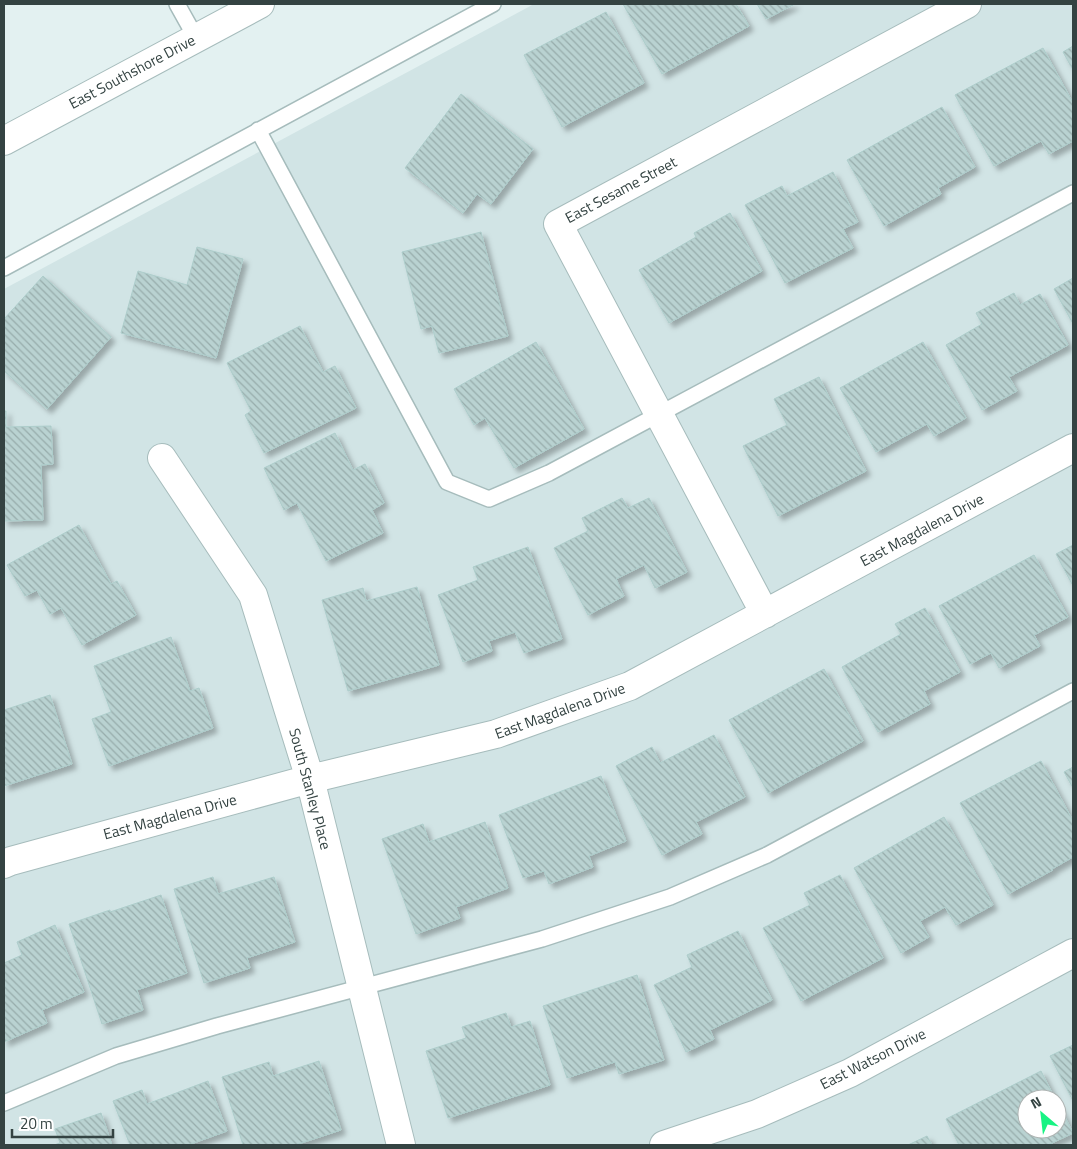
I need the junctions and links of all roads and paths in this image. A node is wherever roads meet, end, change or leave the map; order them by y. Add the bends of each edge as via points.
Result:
1 (177, 4) edge
2 (260, 4) edge
3 (493, 4) edge
4 (967, 4) edge
5 (196, 38) junction
6 (258, 130) junction
7 (4, 141) edge
8 (1073, 193) edge
9 (4, 268) edge
10 (659, 414) junction
11 (1073, 448) edge
12 (162, 458) dead end
13 (765, 614) junction
14 (1073, 691) edge
15 (310, 779) junction
16 (4, 864) edge
17 (1073, 953) edge
18 (361, 987) junction
19 (4, 1103) edge
20 (401, 1145) edge
21 (664, 1145) edge

1 - 5 lane
2 - 5 street, East Southshore Drive
3 - 6 lane
4 - 10 street, East Sesame Street via 558,224
5 - 7 street, East Southshore Drive
6 - 9 lane
6 - 10 lane via 447,482 489,499 549,473
8 - 10 lane
10 - 13 street, East Sesame Street
11 - 13 street, East Magdalena Drive
12 - 15 street, South Stanley Place via 253,595
13 - 15 street, East Magdalena Drive via 630,686 496,734
14 - 18 lane via 766,855 670,897 542,939
15 - 16 street, East Magdalena Drive
15 - 18 street, South Stanley Place
17 - 21 street, East Watson Drive via 850,1073 757,1114
18 - 19 lane via 116,1056
18 - 20 street, South Stanley Place

